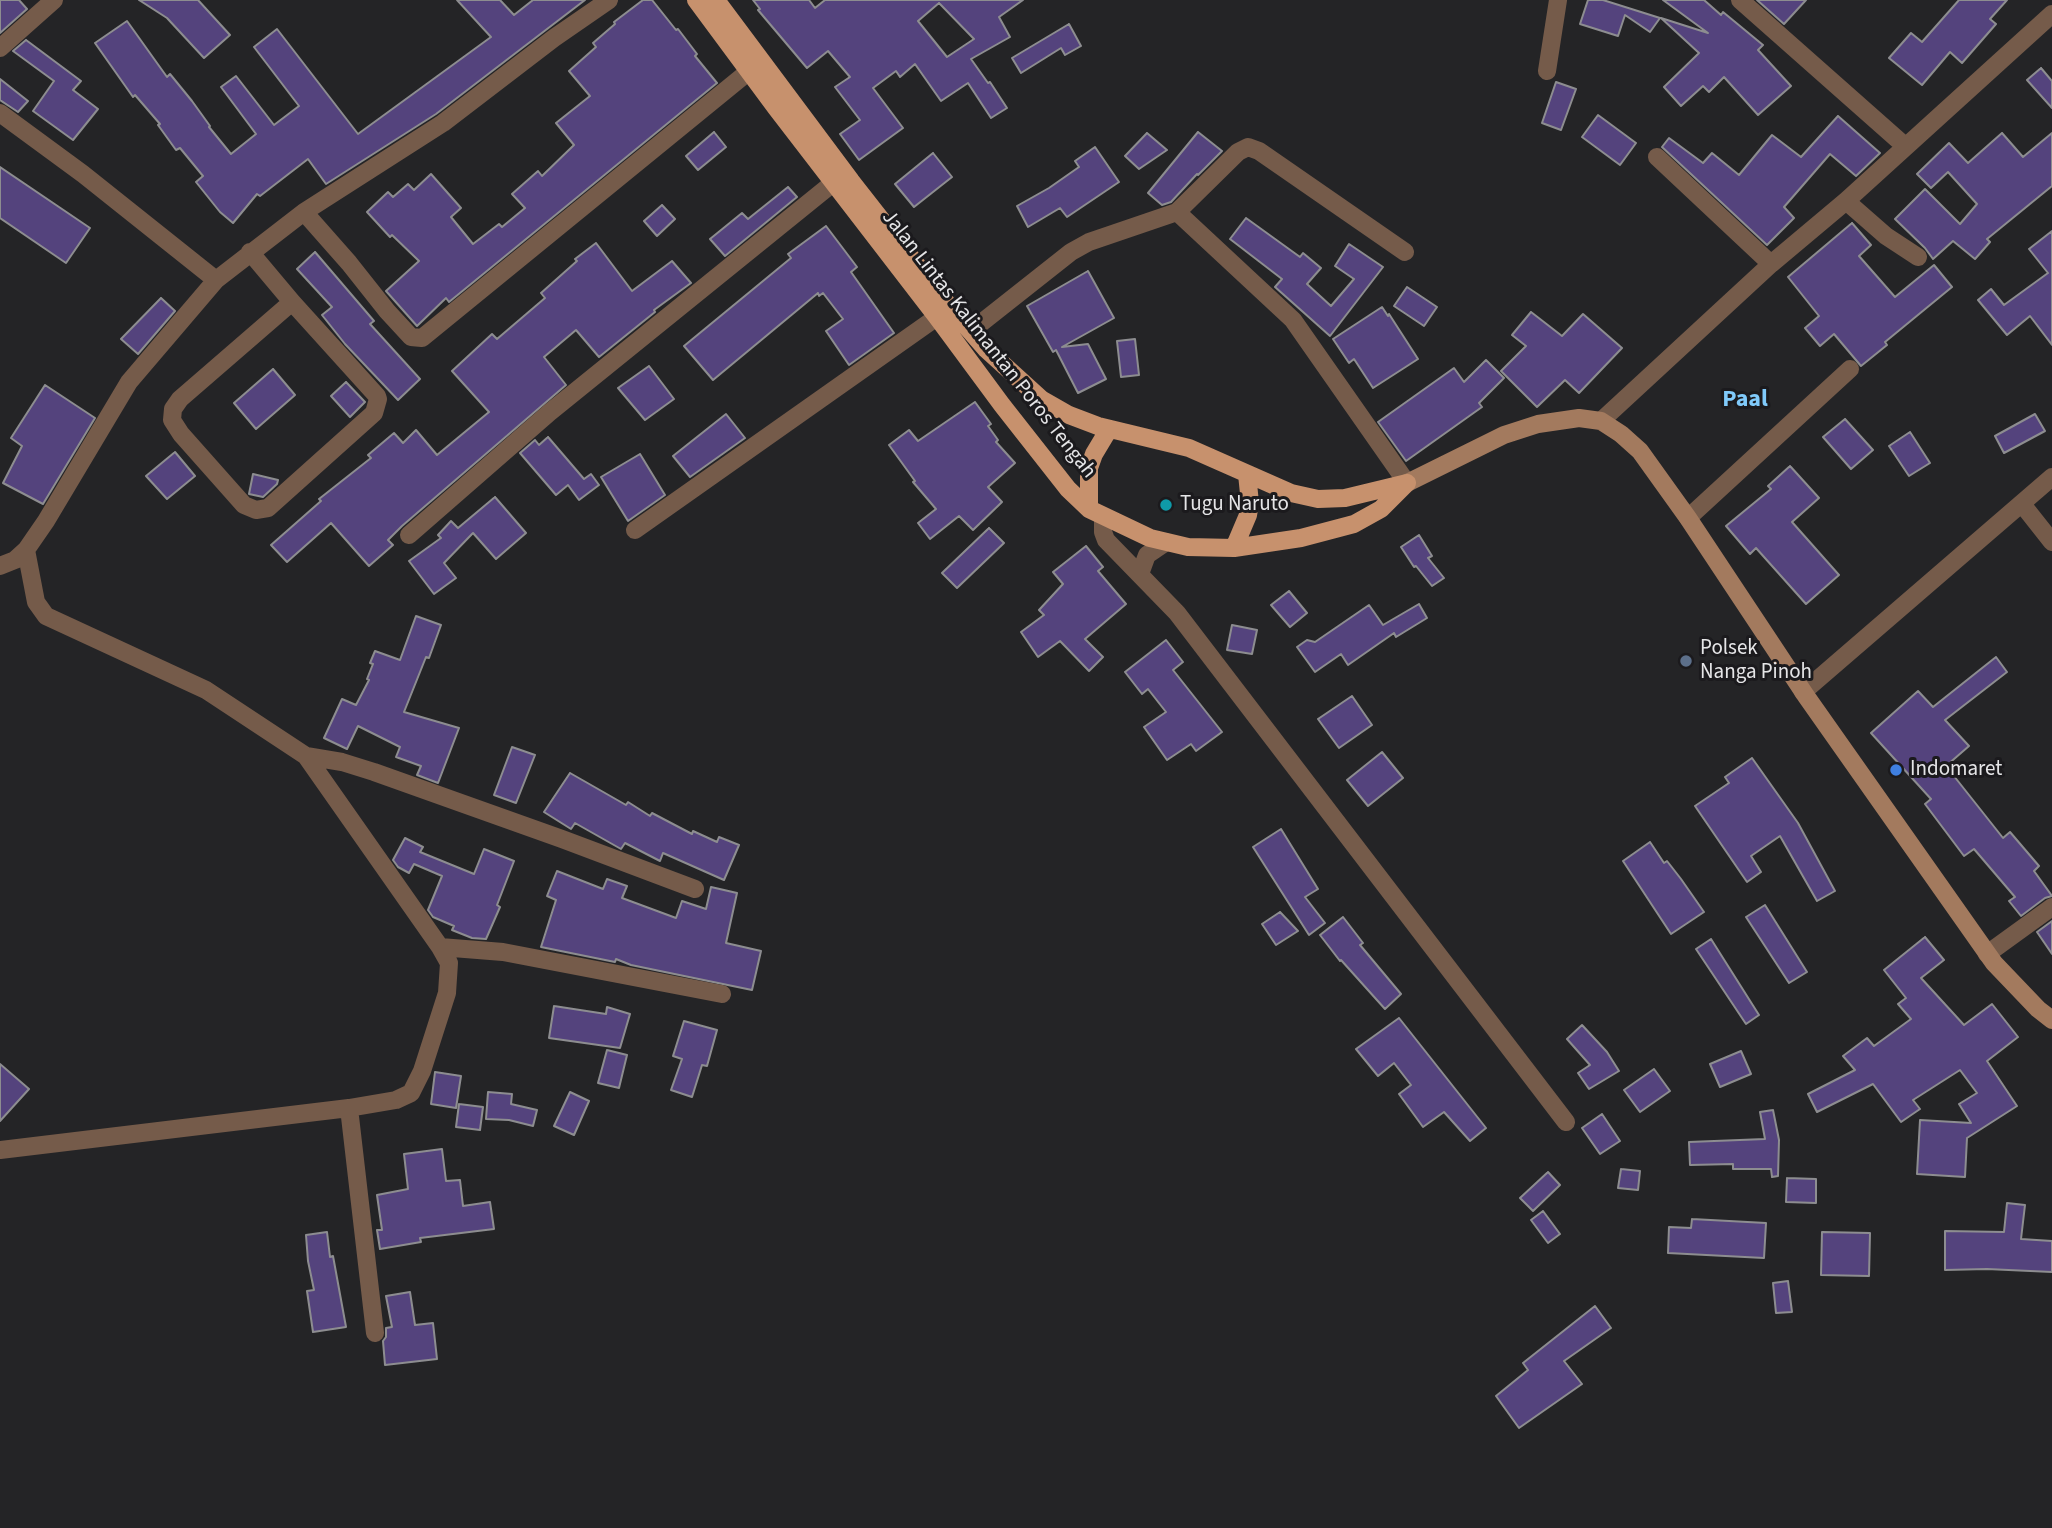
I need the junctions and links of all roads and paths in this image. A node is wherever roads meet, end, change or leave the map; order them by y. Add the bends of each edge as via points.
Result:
1 (54, 0) edge
2 (609, 0) edge
3 (696, 0) edge
4 (716, 0) edge
5 (1558, 0) edge
6 (1740, 0) edge
7 (2052, 14) edge
8 (0, 48) edge
9 (1547, 71) dead end
10 (748, 72) junction
11 (0, 113) edge
12 (1905, 146) junction
13 (1657, 157) dead end
14 (834, 183) junction
15 (1846, 201) junction
16 (304, 212) junction
17 (1177, 212) junction
18 (250, 252) junction
19 (1405, 252) dead end
20 (1918, 257) dead end
21 (1771, 264) junction
22 (216, 280) junction
23 (292, 302) junction
24 (937, 317) junction
25 (971, 331) junction
26 (1850, 369) dead end
27 (1601, 421) junction
28 (1109, 429) junction
29 (1247, 474) junction
30 (2052, 477) edge
31 (1407, 483) junction
32 (2022, 504) junction
33 (1096, 513) junction
34 (1688, 518) junction
35 (635, 530) dead end
36 (410, 535) dead end
37 (1166, 542) junction
38 (2052, 542) edge
39 (1234, 548) junction
40 (26, 550) junction
41 (0, 566) edge
42 (1139, 575) junction
43 (1803, 692) junction
44 (306, 756) junction
45 (695, 890) dead end
46 (2052, 907) edge
47 (440, 947) junction
48 (1987, 954) junction
49 (722, 994) dead end
50 (2052, 1020) edge
51 (349, 1108) junction
52 (1566, 1122) dead end
53 (0, 1150) edge
54 (375, 1333) dead end

1 - 8 street
2 - 16 street via 443,123
3 - 10 main road, Jalan Lintas Kalimantan Poros Tengah
4 - 25 main road, Jalan Lintas Kalimantan Poros Tengah via 850,181
5 - 9 street
6 - 12 street
7 - 12 street
10 - 14 main road, Jalan Lintas Kalimantan Poros Tengah
10 - 16 street via 422,338 411,337 387,312
11 - 22 street
12 - 15 street
13 - 21 street
14 - 24 main road, Jalan Lintas Kalimantan Poros Tengah
14 - 36 street via 550,412
15 - 20 street
15 - 21 street
16 - 18 street
17 - 19 street via 1238,152 1248,148 1259,151
17 - 25 street via 1071,252
17 - 31 street via 1293,320
18 - 22 street
18 - 23 street
21 - 27 street
22 - 40 street via 129,382
23 - 23 street via 378,399 374,413 268,508 256,510 244,505 181,434 172,420 173,409
24 - 33 main road, Jalan Lintas Kalimantan Poros Tengah via 1032,444
24 - 35 street
25 - 28 main road, Jalan Lintas Kalimantan Poros Tengah via 1041,399
26 - 34 street
27 - 31 main road, Jalan Lintas Kalimantan Poros Tengah via 1579,418 1504,435
27 - 34 main road via 1640,451
28 - 29 main road, Jalan Lintas Kalimantan Poros Tengah via 1189,448
28 - 33 main road via 1089,468
29 - 31 main road, Jalan Lintas Kalimantan Poros Tengah via 1318,499 1345,498
29 - 39 main road via 1250,503
30 - 32 street
31 - 39 main road, Jalan Lintas Kalimantan Poros Tengah via 1381,509 1354,524
32 - 38 street
32 - 43 street
33 - 37 main road, Jalan Lintas Kalimantan Poros Tengah
33 - 42 street via 1106,540
34 - 43 main road
37 - 39 main road, Jalan Lintas Kalimantan Poros Tengah
37 - 42 street via 1147,555
40 - 41 street
40 - 44 street via 36,602 46,616 206,690
42 - 52 street via 1177,613
43 - 48 main road
44 - 45 street via 374,772
44 - 47 street
46 - 48 street
47 - 49 street via 503,952
47 - 51 street via 449,963 447,993 411,1093
48 - 50 main road
51 - 53 street
51 - 54 street

